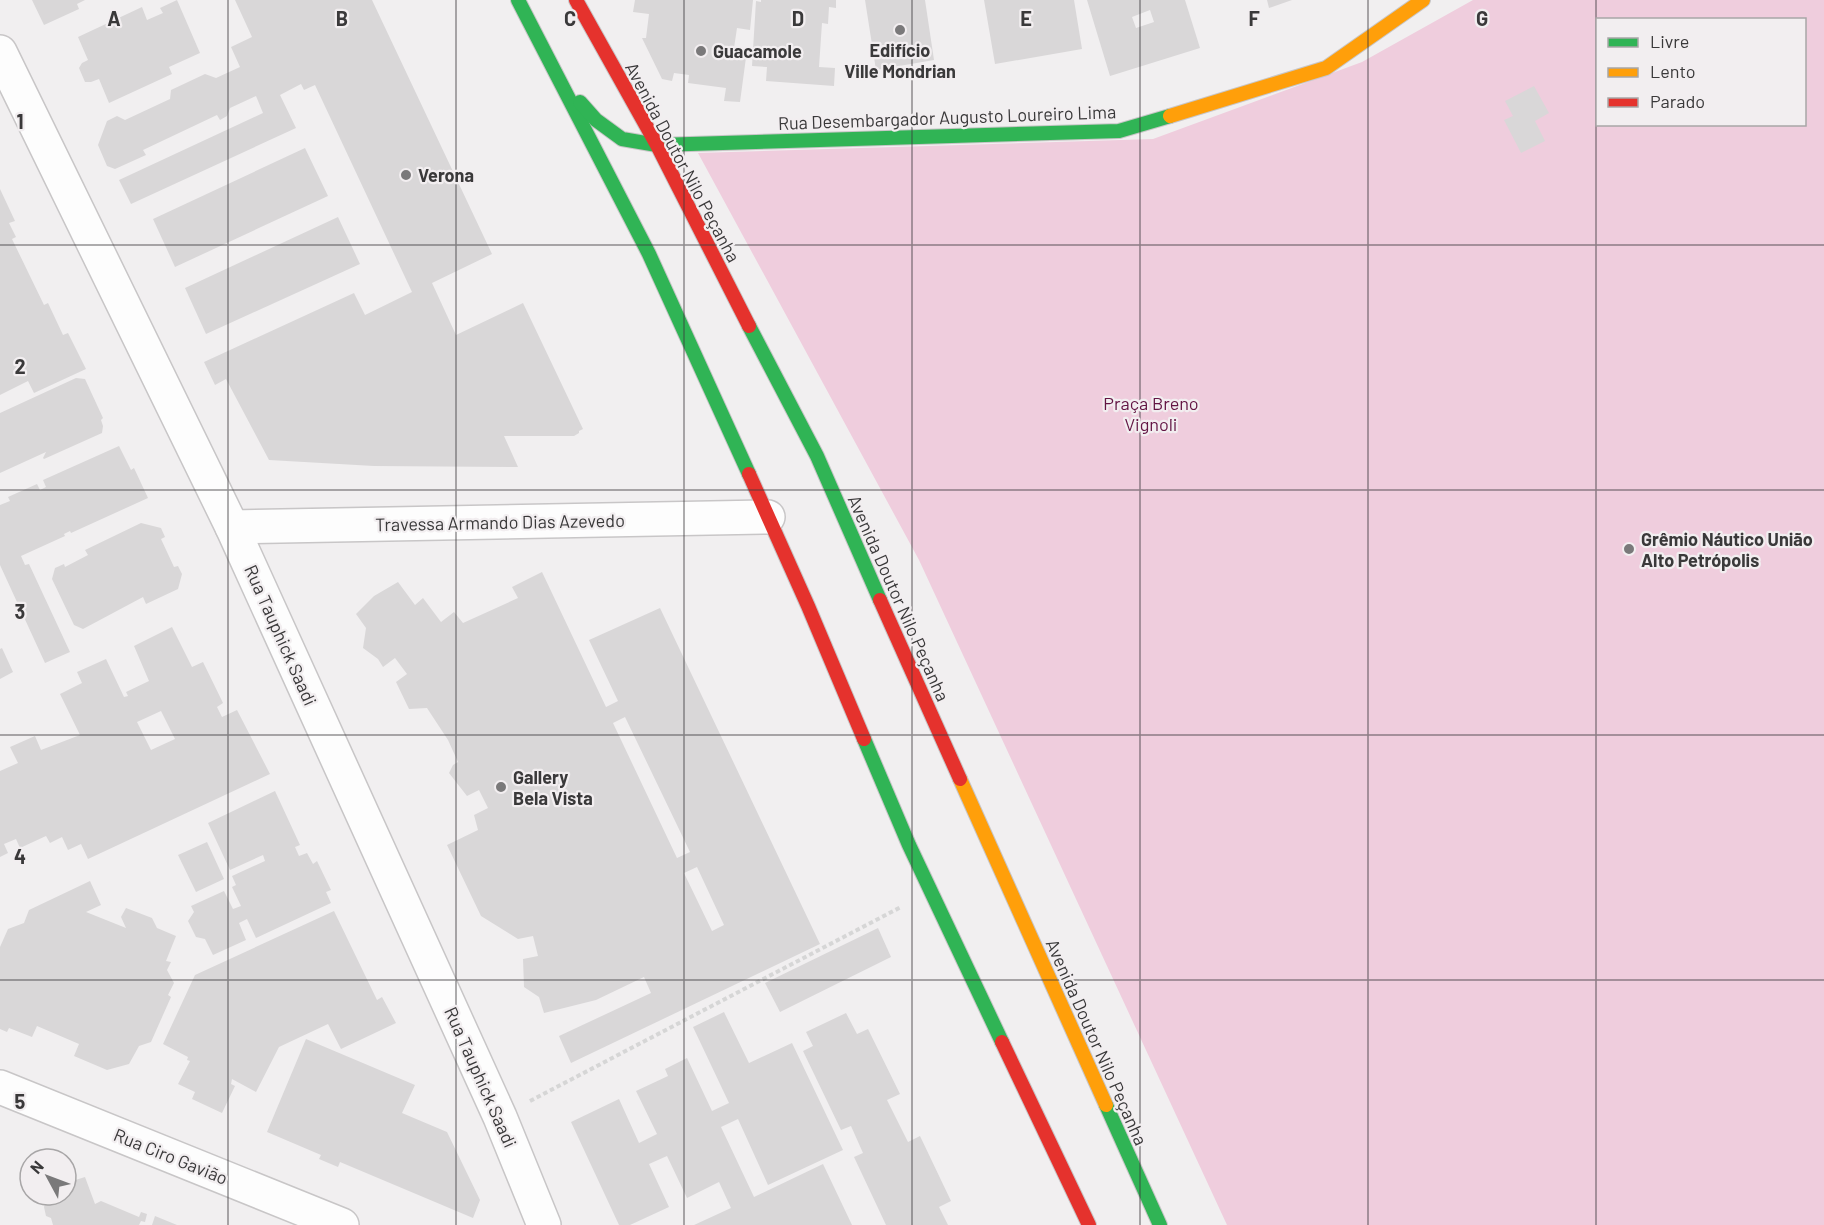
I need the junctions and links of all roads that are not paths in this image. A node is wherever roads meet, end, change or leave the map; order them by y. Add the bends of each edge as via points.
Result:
1 (518, 0) edge
2 (576, 0) edge
3 (1423, 0) edge
4 (0, 52) edge
5 (556, 76) junction
6 (657, 145) junction
7 (768, 517) junction
8 (232, 527) junction
9 (0, 1087) edge
10 (342, 1225) edge
11 (544, 1225) edge
12 (1089, 1225) edge
13 (1160, 1225) edge

1 - 5 main road
2 - 6 main road, Avenida Doutor Nilo Peçanha
3 - 6 main road, Rua Desembargador Augusto Loureiro Lima via 1326,68 1119,131
4 - 8 street, Rua Tauphick Saadi
5 - 6 main road, Rua Desembargador Augusto Loureiro Lima via 596,120 622,139
5 - 7 main road via 649,254
6 - 13 main road, Avenida Doutor Nilo Peçanha via 817,456
7 - 8 street, Travessa Armando Dias Azevedo
7 - 12 main road via 931,892
8 - 11 street, Rua Tauphick Saadi via 500,1117
9 - 10 street, Rua Ciro Gavião

